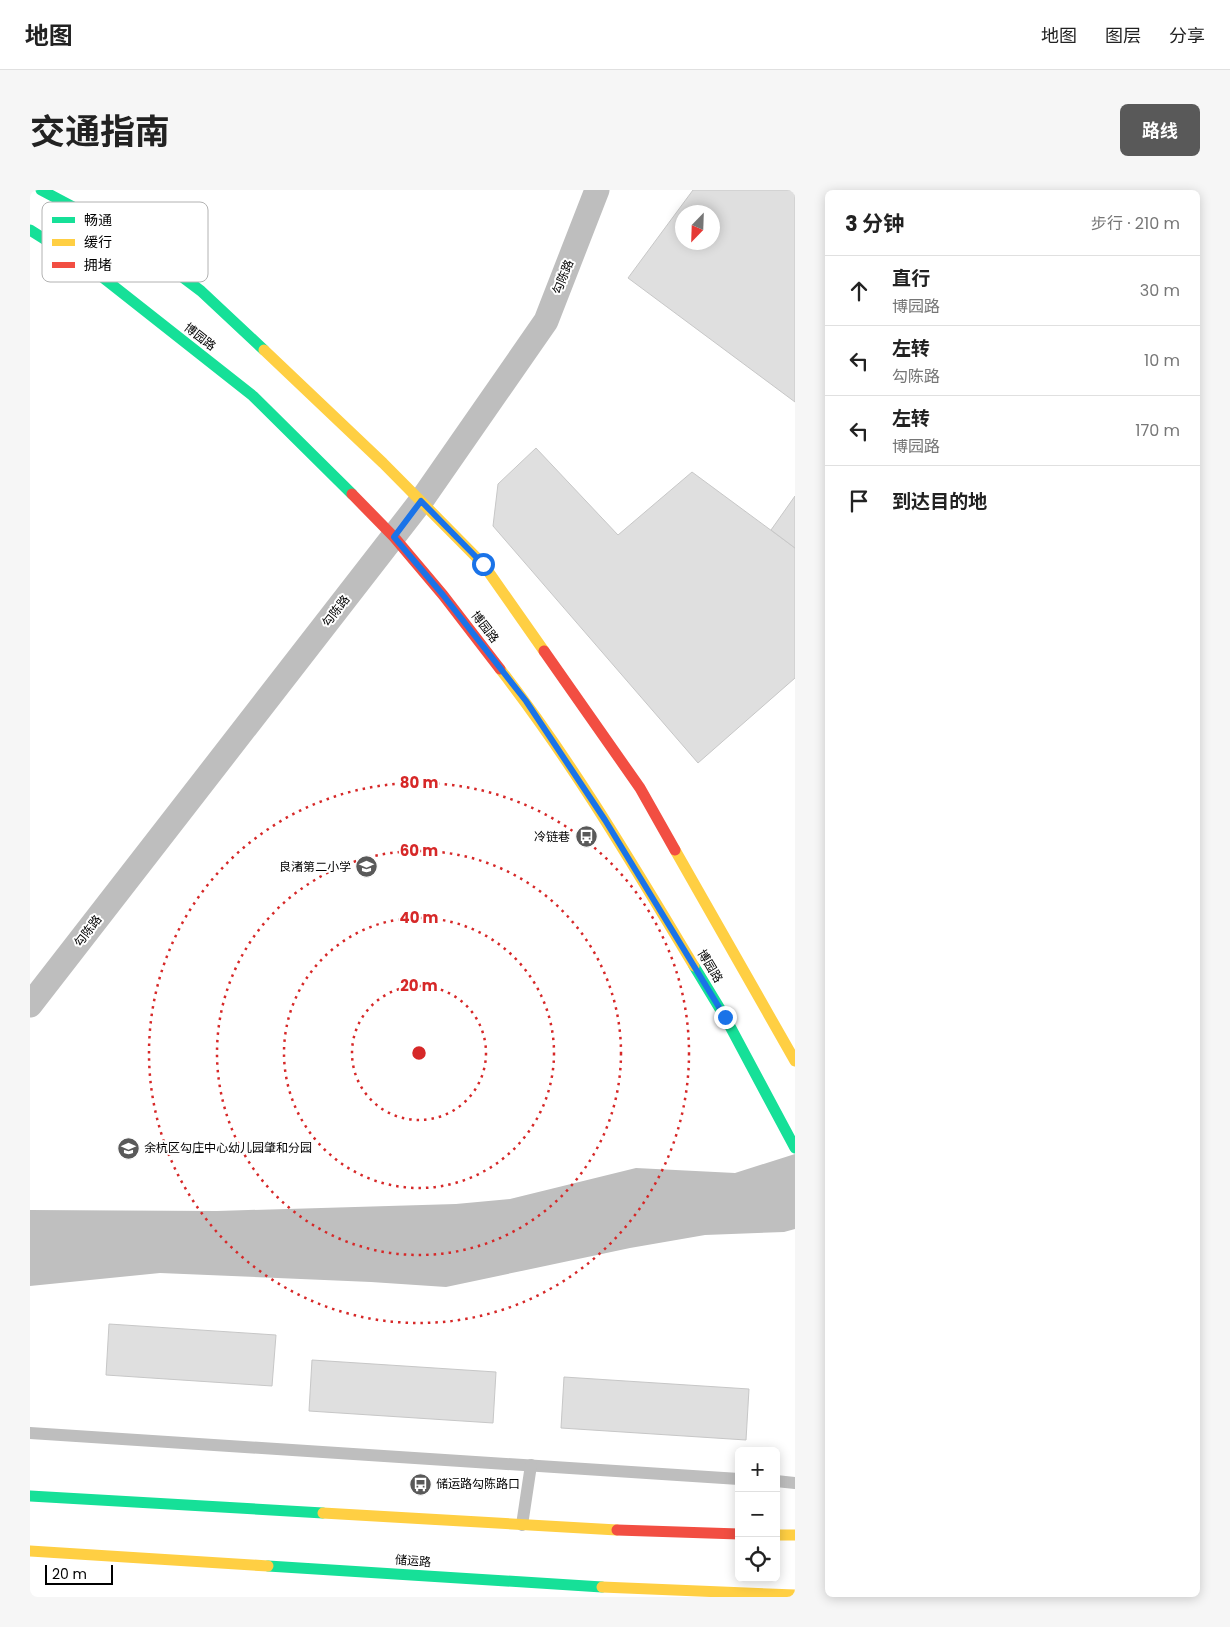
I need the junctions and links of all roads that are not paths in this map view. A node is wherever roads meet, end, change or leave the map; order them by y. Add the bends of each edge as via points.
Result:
1 (41, 190) edge
2 (597, 190) edge
3 (64, 202) edge
4 (30, 230) edge
5 (42, 238) edge
6 (108, 282) edge
7 (189, 282) edge
8 (421, 501) junction
9 (394, 537) junction
10 (30, 1006) edge
11 (795, 1061) edge
12 (792, 1137) edge
13 (30, 1434) edge
14 (531, 1465) junction
15 (735, 1479) edge
16 (780, 1481) edge
17 (795, 1482) edge
18 (30, 1496) edge
19 (522, 1525) junction
20 (735, 1534) edge
21 (780, 1534) edge
22 (795, 1535) edge
23 (30, 1551) edge
24 (795, 1595) edge

1 - 3 main road
2 - 8 street, 勾陈路 via 546,321
4 - 5 main road, 博园路
6 - 9 main road, 博园路 via 253,396
7 - 8 main road
8 - 9 street, 勾陈路
8 - 11 main road via 483,564 640,788
9 - 10 street, 勾陈路
9 - 12 main road, 博园路 via 526,701 599,812 725,1017
13 - 14 lane
14 - 15 lane
14 - 19 lane
16 - 17 lane
18 - 19 main road
19 - 20 main road
21 - 22 main road
23 - 24 main road, 储运路 via 640,1590

